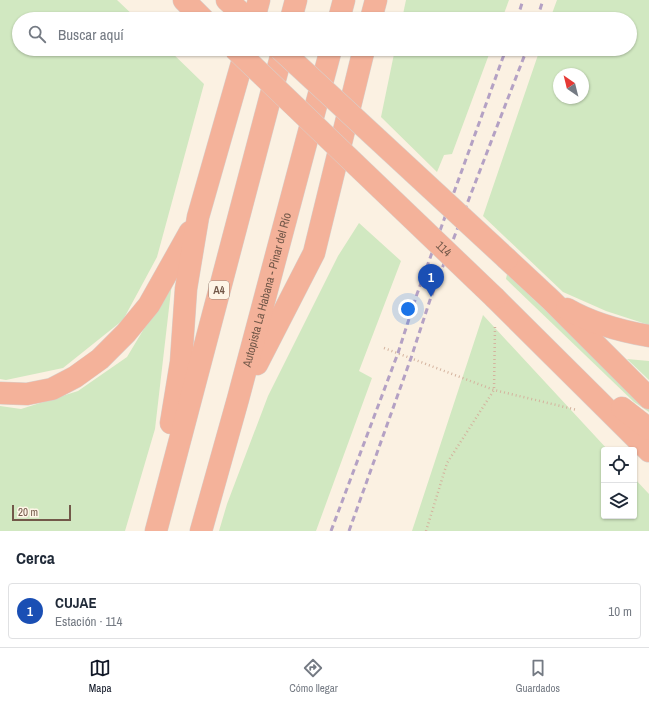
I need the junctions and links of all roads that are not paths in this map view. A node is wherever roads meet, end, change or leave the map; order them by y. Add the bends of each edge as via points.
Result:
1 (184, 0) edge
2 (227, 0) edge
3 (259, 0) edge
4 (296, 0) edge
5 (344, 0) edge
6 (376, 0) edge
7 (196, 12) edge
8 (240, 12) edge
9 (256, 12) edge
10 (293, 12) edge
11 (340, 12) edge
12 (373, 12) edge
13 (242, 56) edge
14 (244, 56) edge
15 (281, 56) edge
16 (288, 56) edge
17 (329, 56) edge
18 (362, 56) edge
19 (198, 217) junction
20 (551, 300) junction
21 (649, 336) edge
22 (557, 360) junction
23 (0, 393) edge
24 (649, 398) edge
25 (238, 399) junction
26 (649, 429) edge
27 (649, 451) edge
28 (155, 531) edge
29 (201, 531) edge

1 - 7 highway
2 - 8 highway
3 - 9 highway
4 - 10 highway
5 - 11 highway
6 - 12 highway
13 - 22 highway, 114, bridge
14 - 19 highway
15 - 28 highway, A4
16 - 20 highway, bridge
17 - 25 highway, Autopista La Habana - Pinar del Río
18 - 25 highway via 314,253
19 - 23 highway via 150,305 100,359 75,377 52,389 27,394
19 - 28 highway via 186,288 181,362
20 - 21 highway via 582,317 621,331
20 - 24 highway
22 - 26 highway
22 - 27 highway, 114
25 - 29 highway, Autopista La Habana - Pinar del Río

